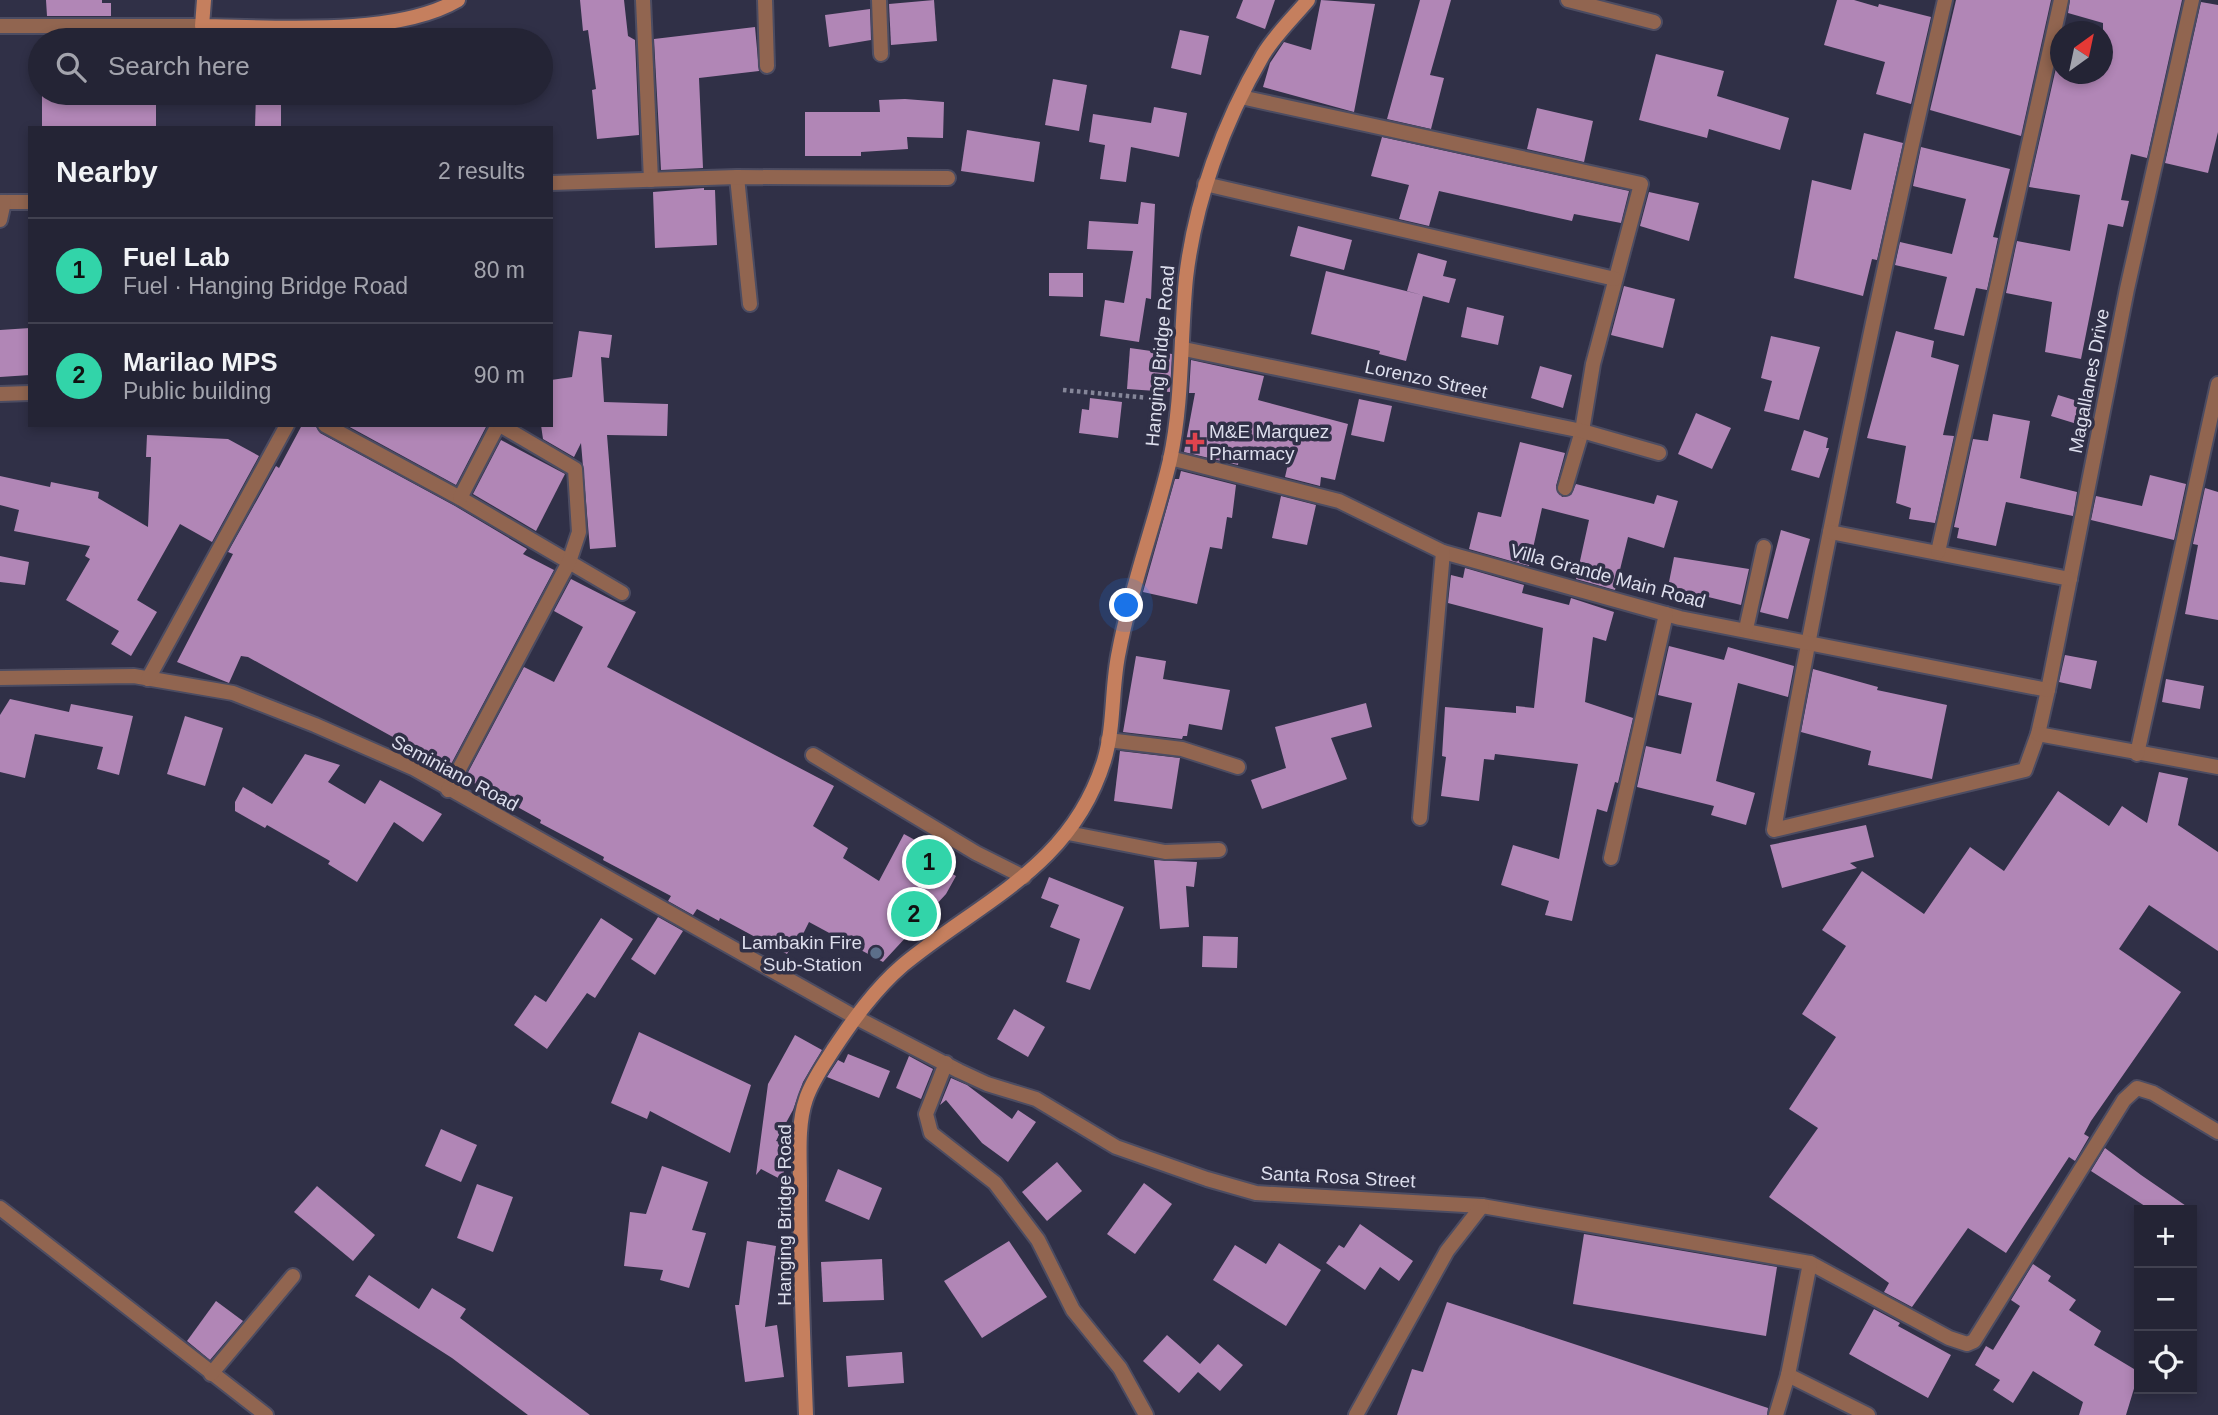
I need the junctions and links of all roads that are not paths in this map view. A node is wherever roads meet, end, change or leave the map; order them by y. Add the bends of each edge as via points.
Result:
1 (204, 0) edge
2 (458, 0) edge
3 (643, 0) edge
4 (765, 0) edge
5 (879, 0) edge
6 (1308, 0) edge
7 (1568, 0) edge
8 (1945, 0) edge
9 (2061, 0) edge
10 (2192, 0) edge
11 (1654, 22) dead end
12 (0, 26) edge
13 (202, 26) junction
14 (881, 54) dead end
15 (767, 66) dead end
16 (1241, 97) junction
17 (737, 177) junction
18 (947, 178) dead end
19 (651, 180) junction
20 (553, 183) edge
21 (1205, 184) junction
22 (2, 202) edge
23 (28, 202) edge
24 (0, 220) edge
25 (1615, 279) junction
26 (750, 303) dead end
27 (1184, 349) junction
28 (2218, 384) edge
29 (28, 393) edge
30 (0, 394) edge
31 (286, 427) edge
32 (329, 427) edge
33 (498, 427) edge
34 (502, 427) edge
35 (1582, 431) junction
36 (1659, 453) dead end
37 (1170, 458) junction
38 (1565, 488) dead end
39 (460, 498) junction
40 (1830, 532) junction
41 (1764, 548) dead end
42 (1443, 552) junction
43 (1938, 552) junction
44 (569, 562) junction
45 (2070, 579) junction
46 (622, 593) dead end
47 (1666, 614) junction
48 (1746, 629) junction
49 (1807, 642) junction
50 (0, 678) edge
51 (148, 679) junction
52 (2048, 690) junction
53 (2038, 734) junction
54 (1108, 740) junction
55 (2137, 754) junction
56 (813, 755) dead end
57 (1238, 767) dead end
58 (2218, 767) edge
59 (448, 790) junction
60 (1420, 818) dead end
61 (1068, 833) junction
62 (1219, 850) dead end
63 (1611, 858) dead end
64 (1024, 877) junction
65 (855, 1017) junction
66 (946, 1063) junction
67 (2218, 1132) edge
68 (1482, 1206) junction
69 (0, 1208) edge
70 (1810, 1263) junction
71 (293, 1276) dead end
72 (211, 1374) junction
73 (1788, 1375) junction
74 (266, 1415) edge
75 (806, 1415) edge
76 (1146, 1415) edge
77 (1356, 1415) edge
78 (1776, 1415) edge
79 (1868, 1415) edge

1 - 13 street
2 - 13 street via 440,11 356,26
3 - 19 street
4 - 15 street
5 - 14 street
6 - 16 street, Hanging Bridge Road via 1264,52
7 - 11 street
8 - 40 street
9 - 43 street
10 - 45 street, Magallanes Drive via 2127,289
12 - 13 street
16 - 21 street, Hanging Bridge Road
16 - 25 street via 1641,184
17 - 18 street
17 - 19 street
17 - 26 street
19 - 20 street
21 - 25 street
21 - 27 street, Hanging Bridge Road via 1188,270
22 - 23 street
22 - 24 street
25 - 35 street
27 - 35 street, Lorenzo Street
27 - 37 street, Hanging Bridge Road
28 - 55 street
29 - 30 street
31 - 51 street
32 - 39 street
33 - 39 street
34 - 44 street via 575,469 579,532
35 - 36 street, Lorenzo Street
35 - 38 street
37 - 42 street, Villa Grande Main Road via 1339,501
37 - 54 street, Hanging Bridge Road via 1118,654
39 - 44 street
40 - 43 street
40 - 49 street
41 - 48 street
42 - 47 street, Villa Grande Main Road
42 - 60 street
43 - 45 street
44 - 46 street
44 - 59 street
45 - 52 street, Magallanes Drive
47 - 48 street, Villa Grande Main Road
47 - 63 street
48 - 49 street, Villa Grande Main Road
49 - 52 street, Villa Grande Main Road
49 - 53 street, Magallanes Drive via 1774,830 2025,770
50 - 51 street, Seminiano Road
51 - 59 street, Seminiano Road via 233,693 413,768
52 - 53 street, Magallanes Drive
53 - 55 street
54 - 57 street via 1182,749
54 - 61 street, Hanging Bridge Road via 1093,788
55 - 58 street
56 - 64 street
59 - 65 street, Seminiano Road
61 - 62 street via 1166,852
61 - 64 street, Hanging Bridge Road
64 - 65 street, Hanging Bridge Road via 901,967
65 - 66 street, Santa Rosa Street
65 - 75 street, Hanging Bridge Road via 805,1101 800,1236
66 - 68 street, Santa Rosa Street via 988,1084 1036,1099 1116,1147 1256,1193
66 - 76 street via 926,1114 930,1133 995,1183 1038,1240 1073,1310 1120,1368
67 - 70 street, Santa Rosa Street via 2137,1088 2124,1100 1974,1341 1967,1344
68 - 70 street, Santa Rosa Street
68 - 77 street via 1447,1251
69 - 72 street
70 - 73 street
71 - 72 street
72 - 74 street
73 - 78 street
73 - 79 street

